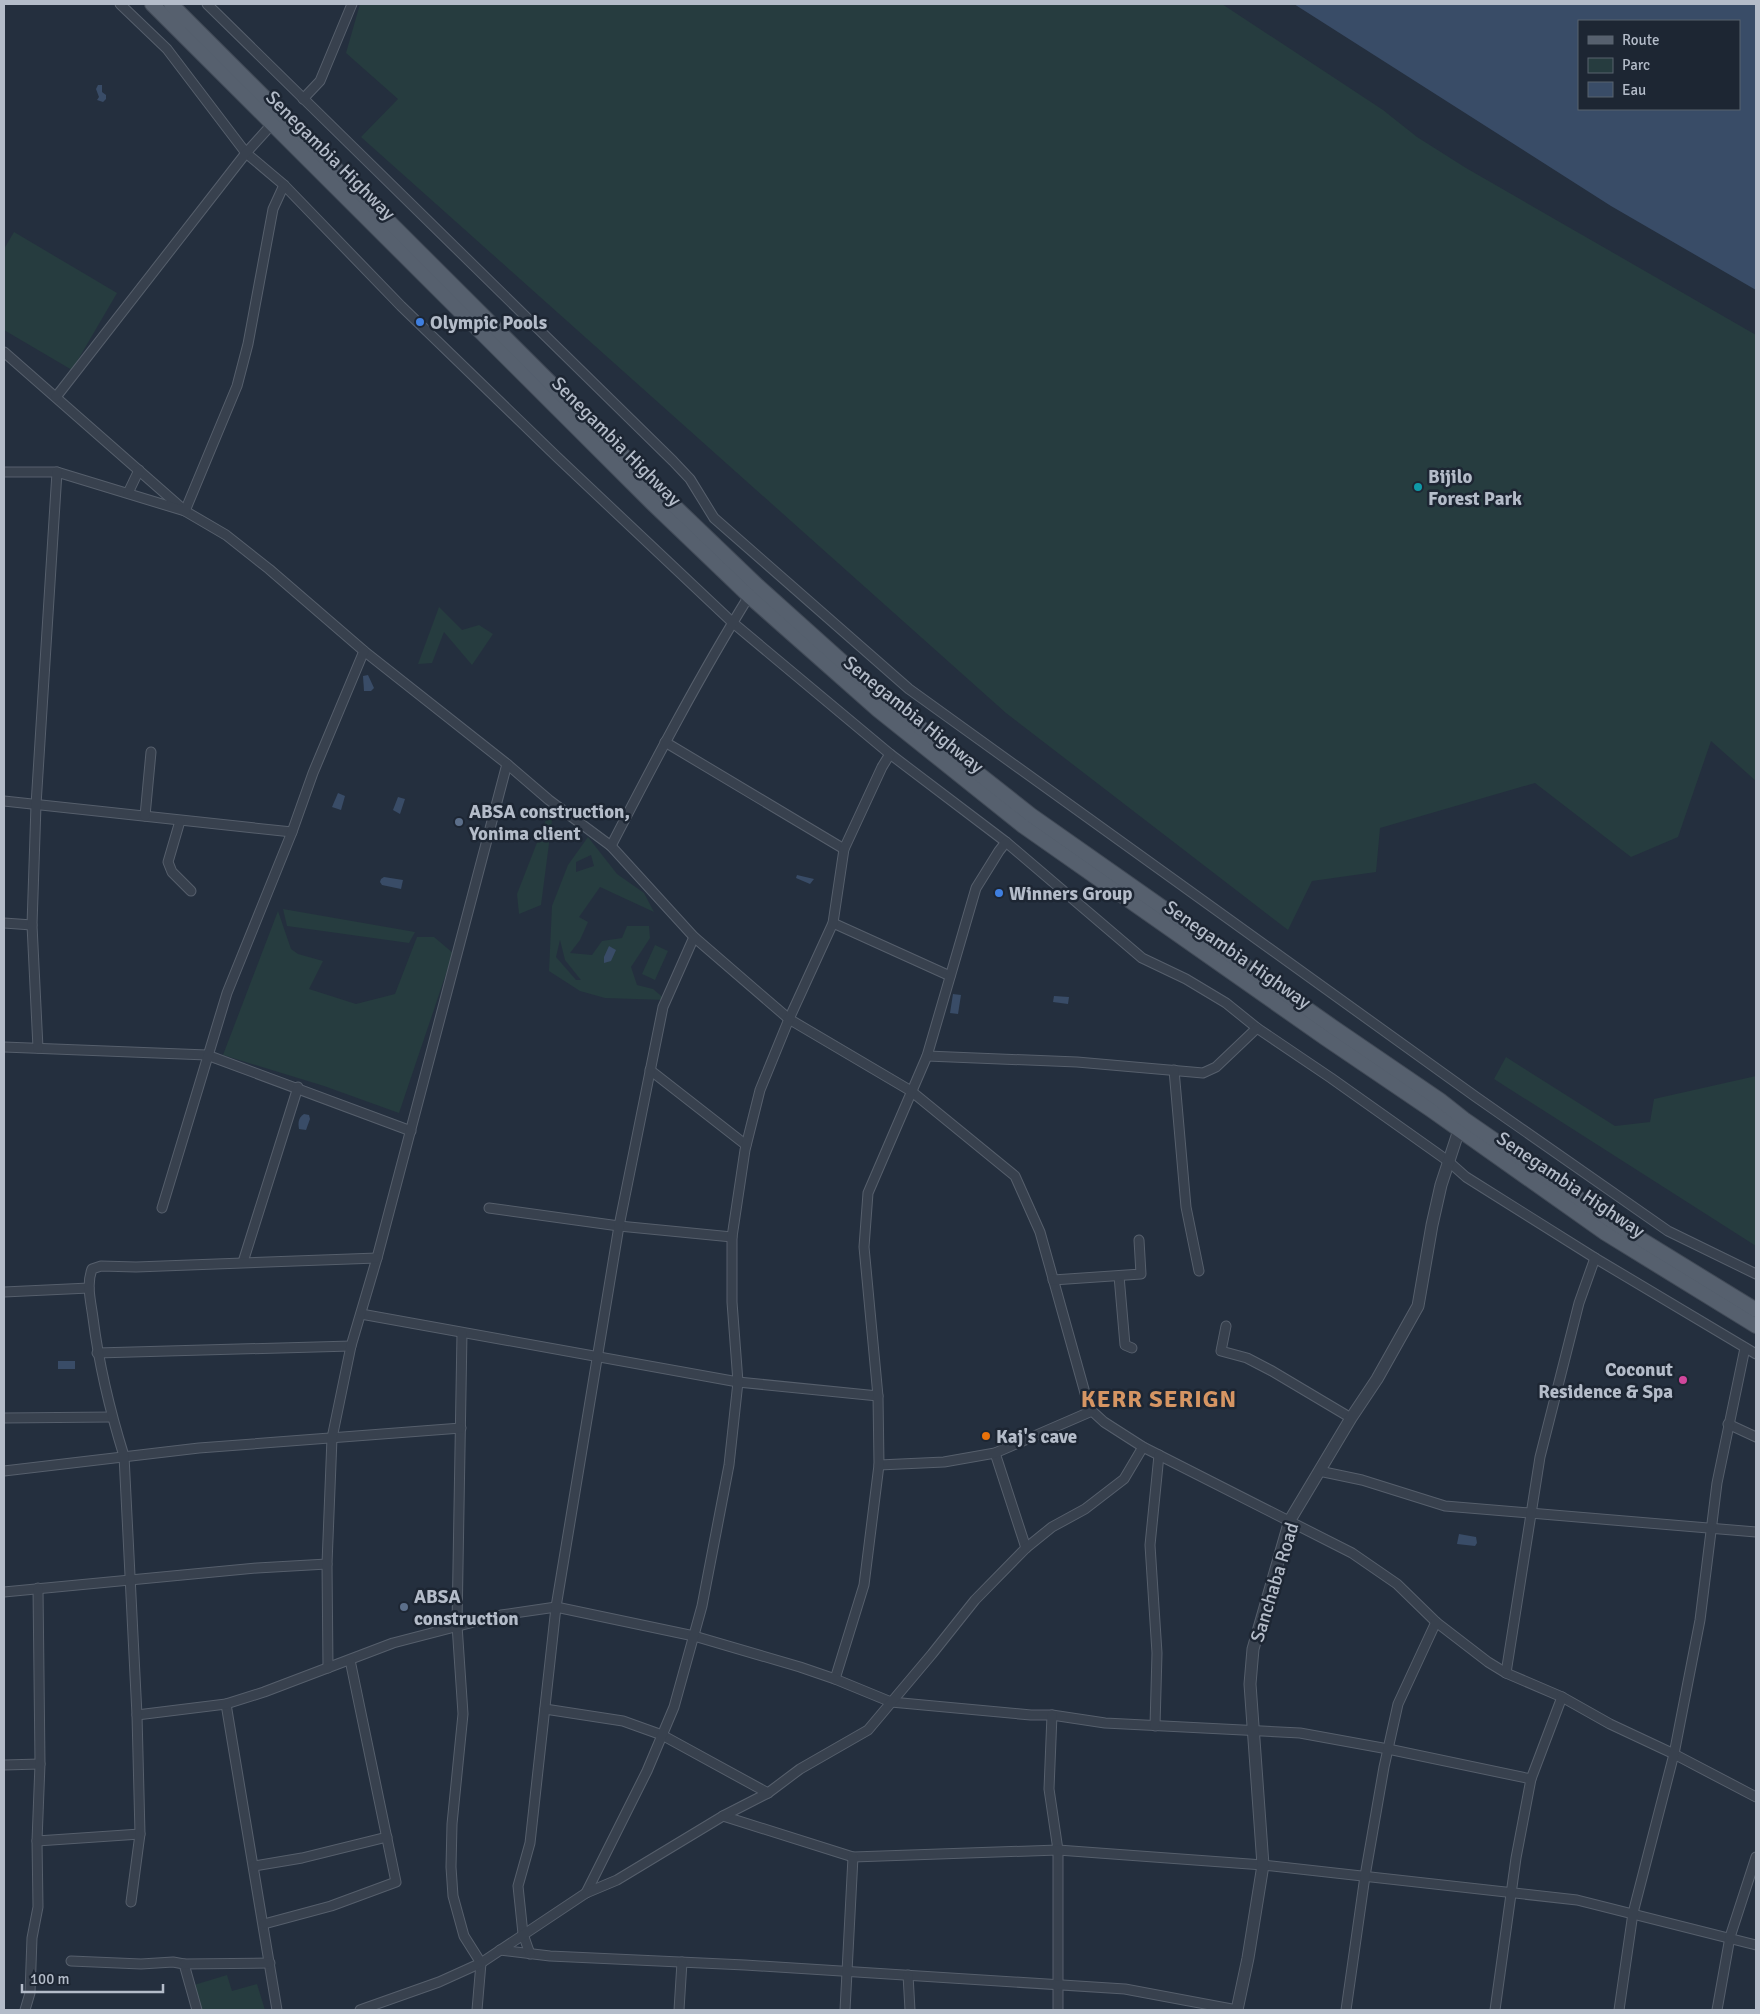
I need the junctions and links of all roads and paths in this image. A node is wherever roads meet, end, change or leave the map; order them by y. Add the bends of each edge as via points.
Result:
1 (120, 4) edge
2 (152, 4) edge
3 (171, 4) edge
4 (207, 4) edge
5 (352, 4) edge
6 (303, 99) junction
7 (273, 123) junction
8 (246, 152) junction
9 (284, 185) junction
10 (4, 352) edge
11 (56, 397) junction
12 (138, 470) junction
13 (4, 472) edge
14 (57, 472) junction
15 (128, 493) junction
16 (185, 511) junction
17 (749, 596) junction
18 (732, 622) junction
19 (364, 651) junction
20 (665, 742) junction
21 (151, 752) dead end
22 (890, 754) junction
23 (507, 764) junction
24 (4, 801) edge
25 (36, 805) junction
26 (145, 816) junction
27 (180, 820) junction
28 (292, 832) junction
29 (1006, 842) junction
30 (611, 846) junction
31 (844, 849) junction
32 (191, 891) dead end
33 (4, 922) edge
34 (833, 923) junction
35 (32, 925) junction
36 (694, 937) junction
37 (950, 976) junction
38 (789, 1019) junction
39 (1257, 1028) junction
40 (4, 1047) edge
41 (38, 1048) junction
42 (207, 1055) junction
43 (927, 1056) junction
44 (650, 1070) junction
45 (1174, 1070) junction
46 (298, 1088) junction
47 (911, 1091) junction
48 (1459, 1130) junction
49 (411, 1131) junction
50 (746, 1144) junction
51 (1448, 1162) junction
52 (162, 1208) dead end
53 (489, 1208) dead end
54 (619, 1226) junction
55 (732, 1236) junction
56 (1140, 1240) dead end
57 (377, 1258) junction
58 (1595, 1258) junction
59 (243, 1262) junction
60 (1199, 1271) dead end
61 (1756, 1274) edge
62 (1119, 1276) junction
63 (1053, 1280) junction
64 (89, 1288) junction
65 (4, 1292) edge
66 (1756, 1310) edge
67 (361, 1314) junction
68 (1226, 1326) dead end
69 (1756, 1326) edge
70 (462, 1333) junction
71 (351, 1346) junction
72 (1132, 1348) dead end
73 (1745, 1348) junction
74 (97, 1353) junction
75 (1756, 1354) edge
76 (598, 1356) junction
77 (738, 1382) junction
78 (878, 1396) junction
79 (1092, 1410) junction
80 (112, 1417) junction
81 (4, 1418) edge
82 (1351, 1418) junction
83 (1728, 1424) junction
84 (460, 1428) junction
85 (1756, 1437) edge
86 (332, 1438) junction
87 (1143, 1447) junction
88 (995, 1453) junction
89 (1159, 1455) junction
90 (124, 1456) junction
91 (879, 1465) junction
92 (4, 1471) edge
93 (1319, 1471) junction
94 (1532, 1515) junction
95 (1290, 1520) junction
96 (1712, 1527) junction
97 (1756, 1532) edge
98 (1026, 1548) junction
99 (327, 1564) junction
100 (130, 1580) junction
101 (38, 1588) junction
102 (4, 1592) edge
103 (556, 1607) junction
104 (1436, 1622) junction
105 (457, 1625) junction
106 (694, 1636) junction
107 (350, 1660) junction
108 (328, 1668) junction
109 (1506, 1673) junction
110 (835, 1679) junction
111 (1562, 1697) junction
112 (891, 1702) junction
113 (226, 1704) junction
114 (545, 1710) junction
115 (137, 1715) junction
116 (1052, 1715) junction
117 (1155, 1726) junction
118 (1253, 1732) junction
119 (662, 1735) junction
120 (1388, 1748) junction
121 (1674, 1754) junction
122 (40, 1764) junction
123 (4, 1765) edge
124 (1531, 1779) junction
125 (768, 1793) junction
126 (1756, 1796) edge
127 (723, 1816) junction
128 (140, 1834) junction
129 (387, 1837) junction
130 (36, 1841) junction
131 (1058, 1850) junction
132 (852, 1857) junction
133 (1756, 1857) edge
134 (1264, 1865) junction
135 (254, 1866) junction
136 (1364, 1876) junction
137 (1512, 1892) junction
138 (586, 1894) junction
139 (131, 1902) dead end
140 (1633, 1913) junction
141 (264, 1924) junction
142 (523, 1934) junction
143 (1730, 1937) junction
144 (1756, 1944) edge
145 (500, 1950) junction
146 (530, 1954) junction
147 (71, 1961) dead end
148 (682, 1962) junction
149 (270, 1963) junction
150 (481, 1963) junction
151 (184, 1964) junction
152 (847, 1973) junction
153 (908, 1975) junction
154 (1059, 1985) junction
155 (25, 2010) edge
156 (197, 2010) edge
157 (278, 2010) edge
158 (360, 2010) edge
159 (477, 2010) edge
160 (679, 2010) edge
161 (845, 2010) edge
162 (910, 2010) edge
163 (1058, 2010) edge
164 (1237, 2010) edge
165 (1348, 2010) edge
166 (1495, 2010) edge
167 (1619, 2010) edge
168 (1717, 2010) edge

1 - 8 street via 167,49
2 - 7 main road, Senegambia Highway
3 - 66 main road, Senegambia Highway via 662,495 758,586 909,719 1031,815 1464,1119 1613,1222
4 - 6 street
5 - 6 street via 320,81
6 - 61 street via 690,479 714,518 909,688 1476,1097 1668,1231
7 - 8 street
7 - 17 main road, Senegambia Highway
8 - 9 street
8 - 11 street
9 - 16 street via 273,208 237,386
9 - 18 street via 408,312
10 - 11 street
11 - 12 street
12 - 15 street
12 - 16 street
13 - 14 street
14 - 15 street
14 - 25 street
15 - 16 street
16 - 19 street via 226,535
17 - 18 street
17 - 48 main road, Senegambia Highway via 878,710 1023,826
18 - 20 street
18 - 22 street
19 - 23 street
19 - 28 street
20 - 30 street
20 - 31 street
21 - 26 street
22 - 29 street
22 - 31 street
23 - 30 street
23 - 49 street
24 - 25 street
25 - 26 street
25 - 35 street
26 - 27 street
27 - 28 street
27 - 32 street via 168,862 172,872
28 - 42 street via 226,993
29 - 37 street via 976,888
29 - 39 street via 1142,958 1226,1003
30 - 36 street
31 - 34 street
33 - 35 street
34 - 37 street
34 - 38 street
35 - 41 street
36 - 38 street
36 - 44 street via 663,1007
37 - 43 street
38 - 47 street
38 - 50 street via 760,1090
39 - 45 street via 1216,1067 1203,1073
39 - 51 street
40 - 41 street
41 - 42 street
42 - 46 street
42 - 52 street
43 - 45 street
43 - 47 street
44 - 50 street
44 - 54 street
45 - 60 street via 1186,1207
46 - 49 street
46 - 59 street
47 - 63 street via 1015,1176 1040,1232
47 - 78 street via 868,1193 864,1247
48 - 51 street, Sanchaba Road
48 - 69 main road, Senegambia Highway via 1605,1233
49 - 57 street
50 - 55 street
51 - 58 street via 1466,1177
51 - 82 street, Sanchaba Road via 1432,1225 1418,1306
53 - 54 street
54 - 55 street
54 - 76 street
55 - 77 street via 732,1302
56 - 62 street via 1141,1274
57 - 59 street
57 - 67 street
58 - 73 street
58 - 94 street via 1579,1303 1540,1457
59 - 64 street via 101,1266 92,1269
62 - 63 street
62 - 72 street via 1125,1345
63 - 79 street
64 - 65 street
64 - 74 street
67 - 70 street
67 - 71 street
68 - 82 street via 1221,1351 1247,1358 1272,1370
70 - 76 street
70 - 84 street
71 - 74 street
71 - 86 street
73 - 75 street
73 - 83 street
74 - 80 street
76 - 77 street
76 - 103 street
77 - 78 street
77 - 106 street via 729,1465
78 - 91 street
79 - 87 street via 1104,1422
79 - 88 street
80 - 81 street
80 - 90 street
82 - 93 street, Sanchaba Road
83 - 85 street
83 - 96 street
84 - 86 street
84 - 105 street
86 - 90 street
86 - 99 street
87 - 89 street
87 - 98 street via 1124,1479
88 - 91 street via 944,1462
88 - 98 street
89 - 95 street
89 - 117 street via 1150,1545 1157,1653
90 - 92 street
90 - 100 street
91 - 110 street via 864,1585
93 - 94 street via 1362,1480 1445,1506
93 - 95 street, Sanchaba Road
94 - 96 street
94 - 109 street
95 - 104 street via 1352,1553 1397,1584
95 - 118 street, Sanchaba Road via 1253,1649 1250,1684
96 - 97 street
96 - 121 street via 1700,1620
98 - 112 street via 975,1600
99 - 100 street
99 - 108 street
100 - 101 street
100 - 115 street
101 - 102 street
101 - 122 street
103 - 105 street
103 - 106 street
103 - 114 street
104 - 109 street
104 - 120 street via 1398,1704
105 - 107 street
105 - 150 street via 462,1714 452,1824 453,1896 464,1936
106 - 110 street
106 - 119 street via 674,1707
107 - 108 street
107 - 129 street
108 - 113 street
109 - 111 street
110 - 112 street
111 - 121 street
111 - 124 street
112 - 116 street
112 - 125 street via 868,1730 800,1769
113 - 115 street
113 - 135 street
114 - 119 street via 623,1721
114 - 142 street via 530,1843 518,1886
115 - 128 street
116 - 117 street via 1090,1722
116 - 131 street via 1049,1789
117 - 118 street
118 - 120 street via 1300,1733
118 - 134 street, Sanchaba Road
119 - 125 street
119 - 138 street
120 - 124 street
120 - 136 street
121 - 126 street
121 - 140 street
122 - 123 street
122 - 130 street
124 - 137 street
125 - 127 street
127 - 132 street
127 - 138 street via 617,1880
128 - 130 street
128 - 139 street
129 - 135 street
129 - 141 street via 396,1882 331,1906
130 - 155 street via 38,1907 32,1938 30,1993
131 - 132 street
131 - 134 street
131 - 154 street
132 - 152 street
133 - 143 street
134 - 136 street
134 - 164 street, Sanchaba Road
135 - 141 street
136 - 137 street
136 - 165 street
137 - 140 street via 1577,1900
137 - 166 street
138 - 142 street
140 - 143 street
140 - 167 street
141 - 149 street
142 - 145 street
142 - 146 street
143 - 144 street
143 - 168 street
145 - 146 street
145 - 150 street
146 - 148 street
147 - 151 street
148 - 152 street
148 - 160 street
149 - 151 street
149 - 157 street
150 - 158 street via 439,1982
150 - 159 street
151 - 156 street
152 - 153 street
152 - 161 street
153 - 154 street
153 - 162 street
154 - 163 street
154 - 164 street via 1125,1990

